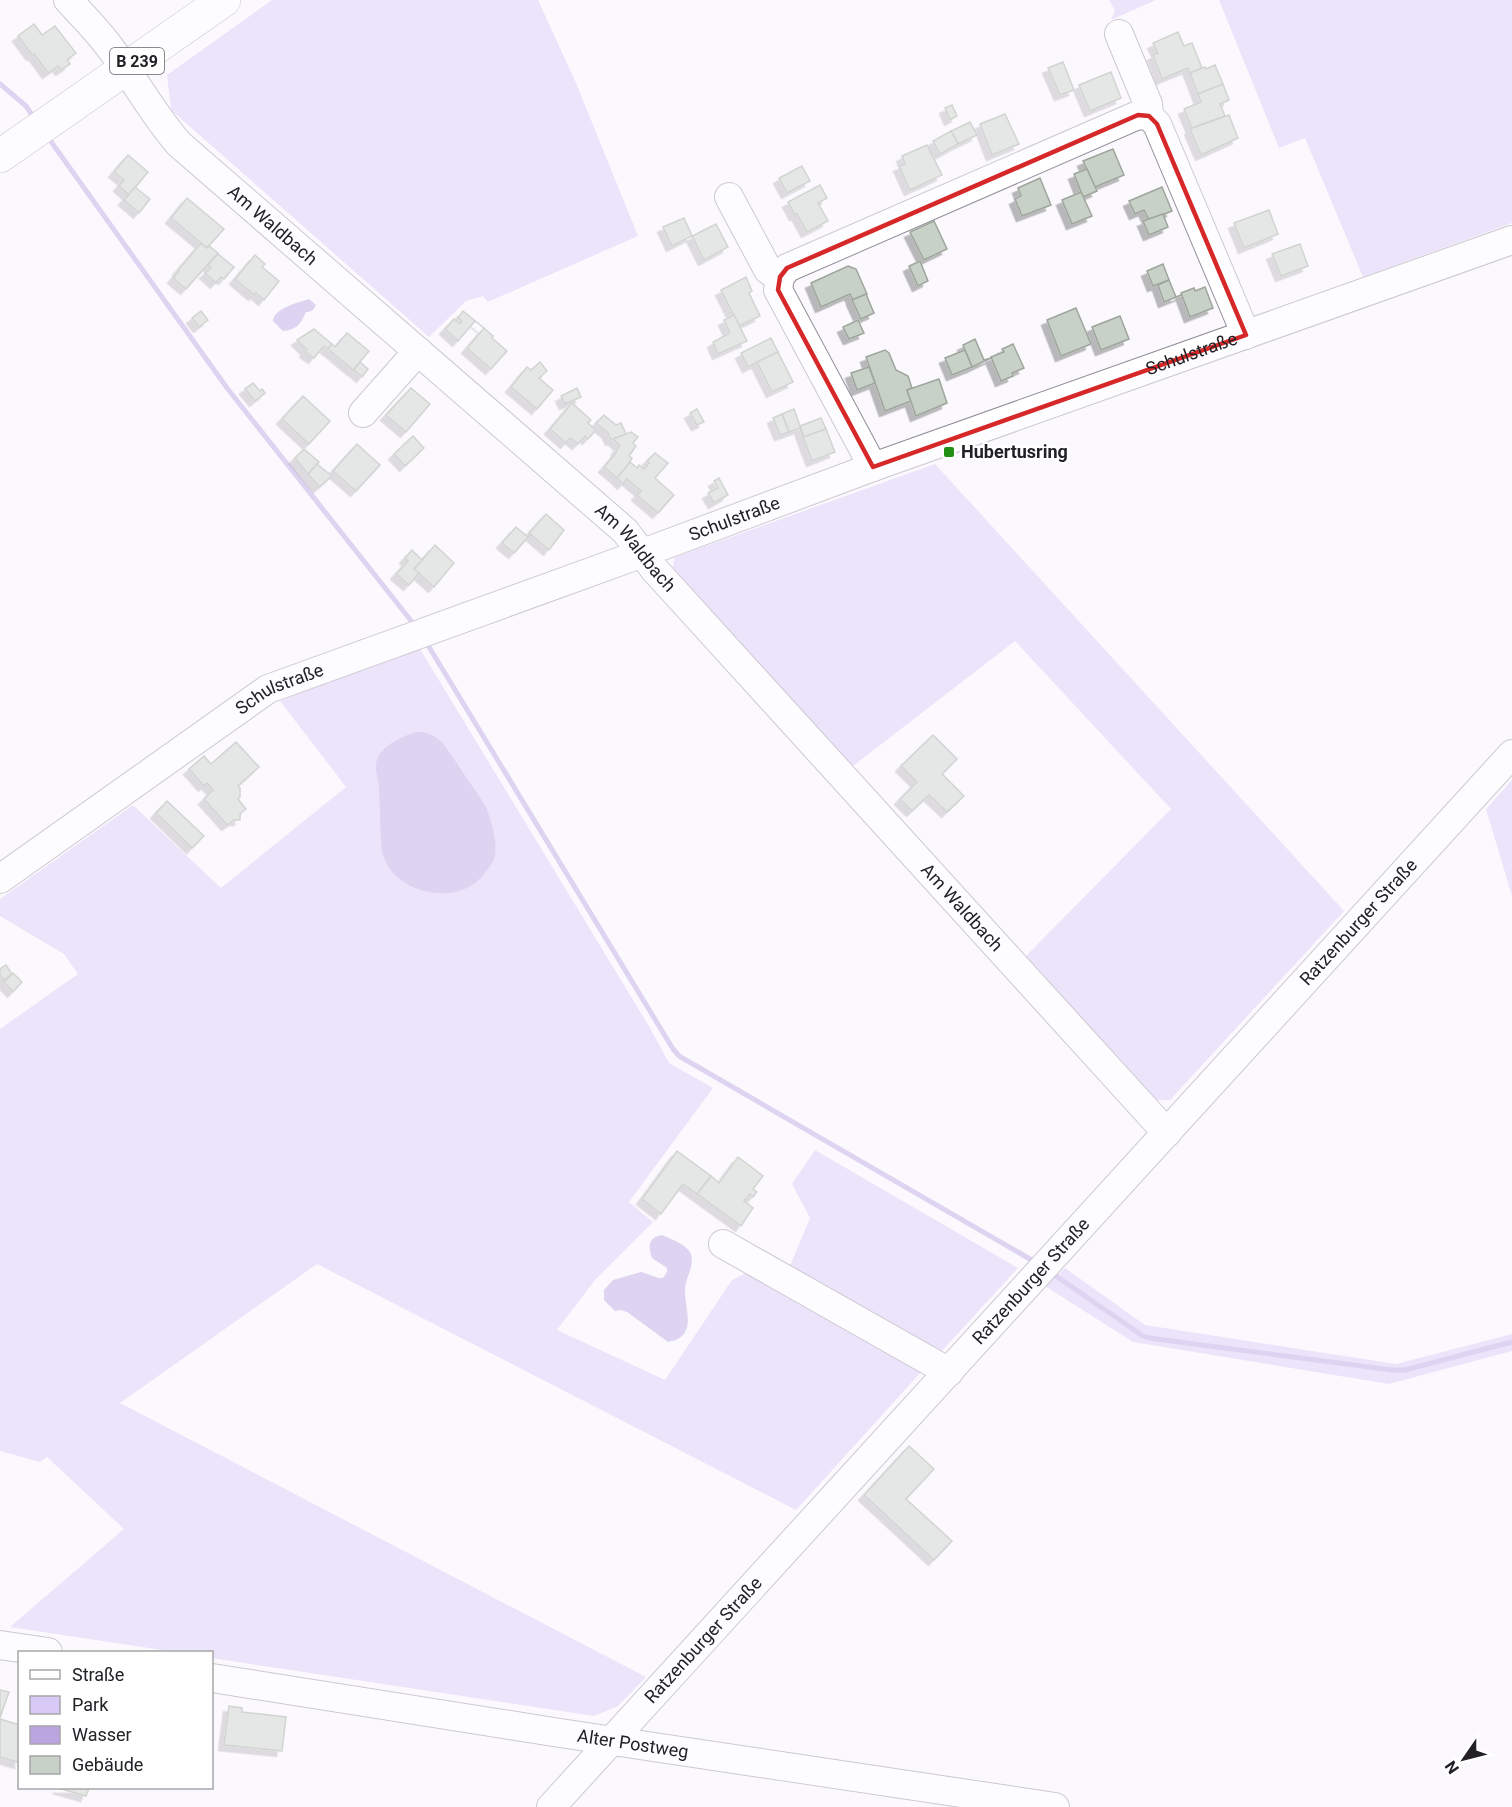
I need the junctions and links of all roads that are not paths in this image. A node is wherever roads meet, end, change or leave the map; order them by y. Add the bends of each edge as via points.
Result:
1 (68, 0) edge
2 (224, 0) edge
3 (1119, 34) dead end
4 (126, 69) junction
5 (1149, 116) junction
6 (0, 156) edge
7 (729, 197) dead end
8 (1512, 240) edge
9 (780, 277) junction
10 (1246, 335) junction
11 (418, 351) junction
12 (363, 413) dead end
13 (873, 467) junction
14 (643, 553) junction
15 (1512, 754) edge
16 (0, 879) edge
17 (1167, 1133) junction
18 (723, 1245) dead end
19 (948, 1372) junction
20 (0, 1645) edge
21 (36, 1651) edge
22 (213, 1678) edge
23 (611, 1741) junction
24 (551, 1807) edge
25 (1055, 1807) edge

1 - 4 street, Am Waldbach
2 - 4 main road, B 239
3 - 5 street via 1148,104
4 - 6 main road, B 239
4 - 11 street, Am Waldbach via 159,121 179,144
5 - 9 street via 1127,120 787,268
5 - 10 street via 1157,124
7 - 9 street via 768,270
8 - 10 street, Schulstraße
9 - 13 street via 778,290
10 - 13 street, Schulstraße
11 - 12 street
11 - 14 street, Am Waldbach via 625,531
13 - 14 street, Schulstraße
14 - 16 street, Schulstraße via 268,689
14 - 17 street, Am Waldbach
15 - 17 street, Ratzenburger Straße
17 - 19 street, Ratzenburger Straße
18 - 19 street
19 - 23 street, Ratzenburger Straße
20 - 21 street
22 - 23 street, Alter Postweg
23 - 24 street, Ratzenburger Straße
23 - 25 street, Alter Postweg

